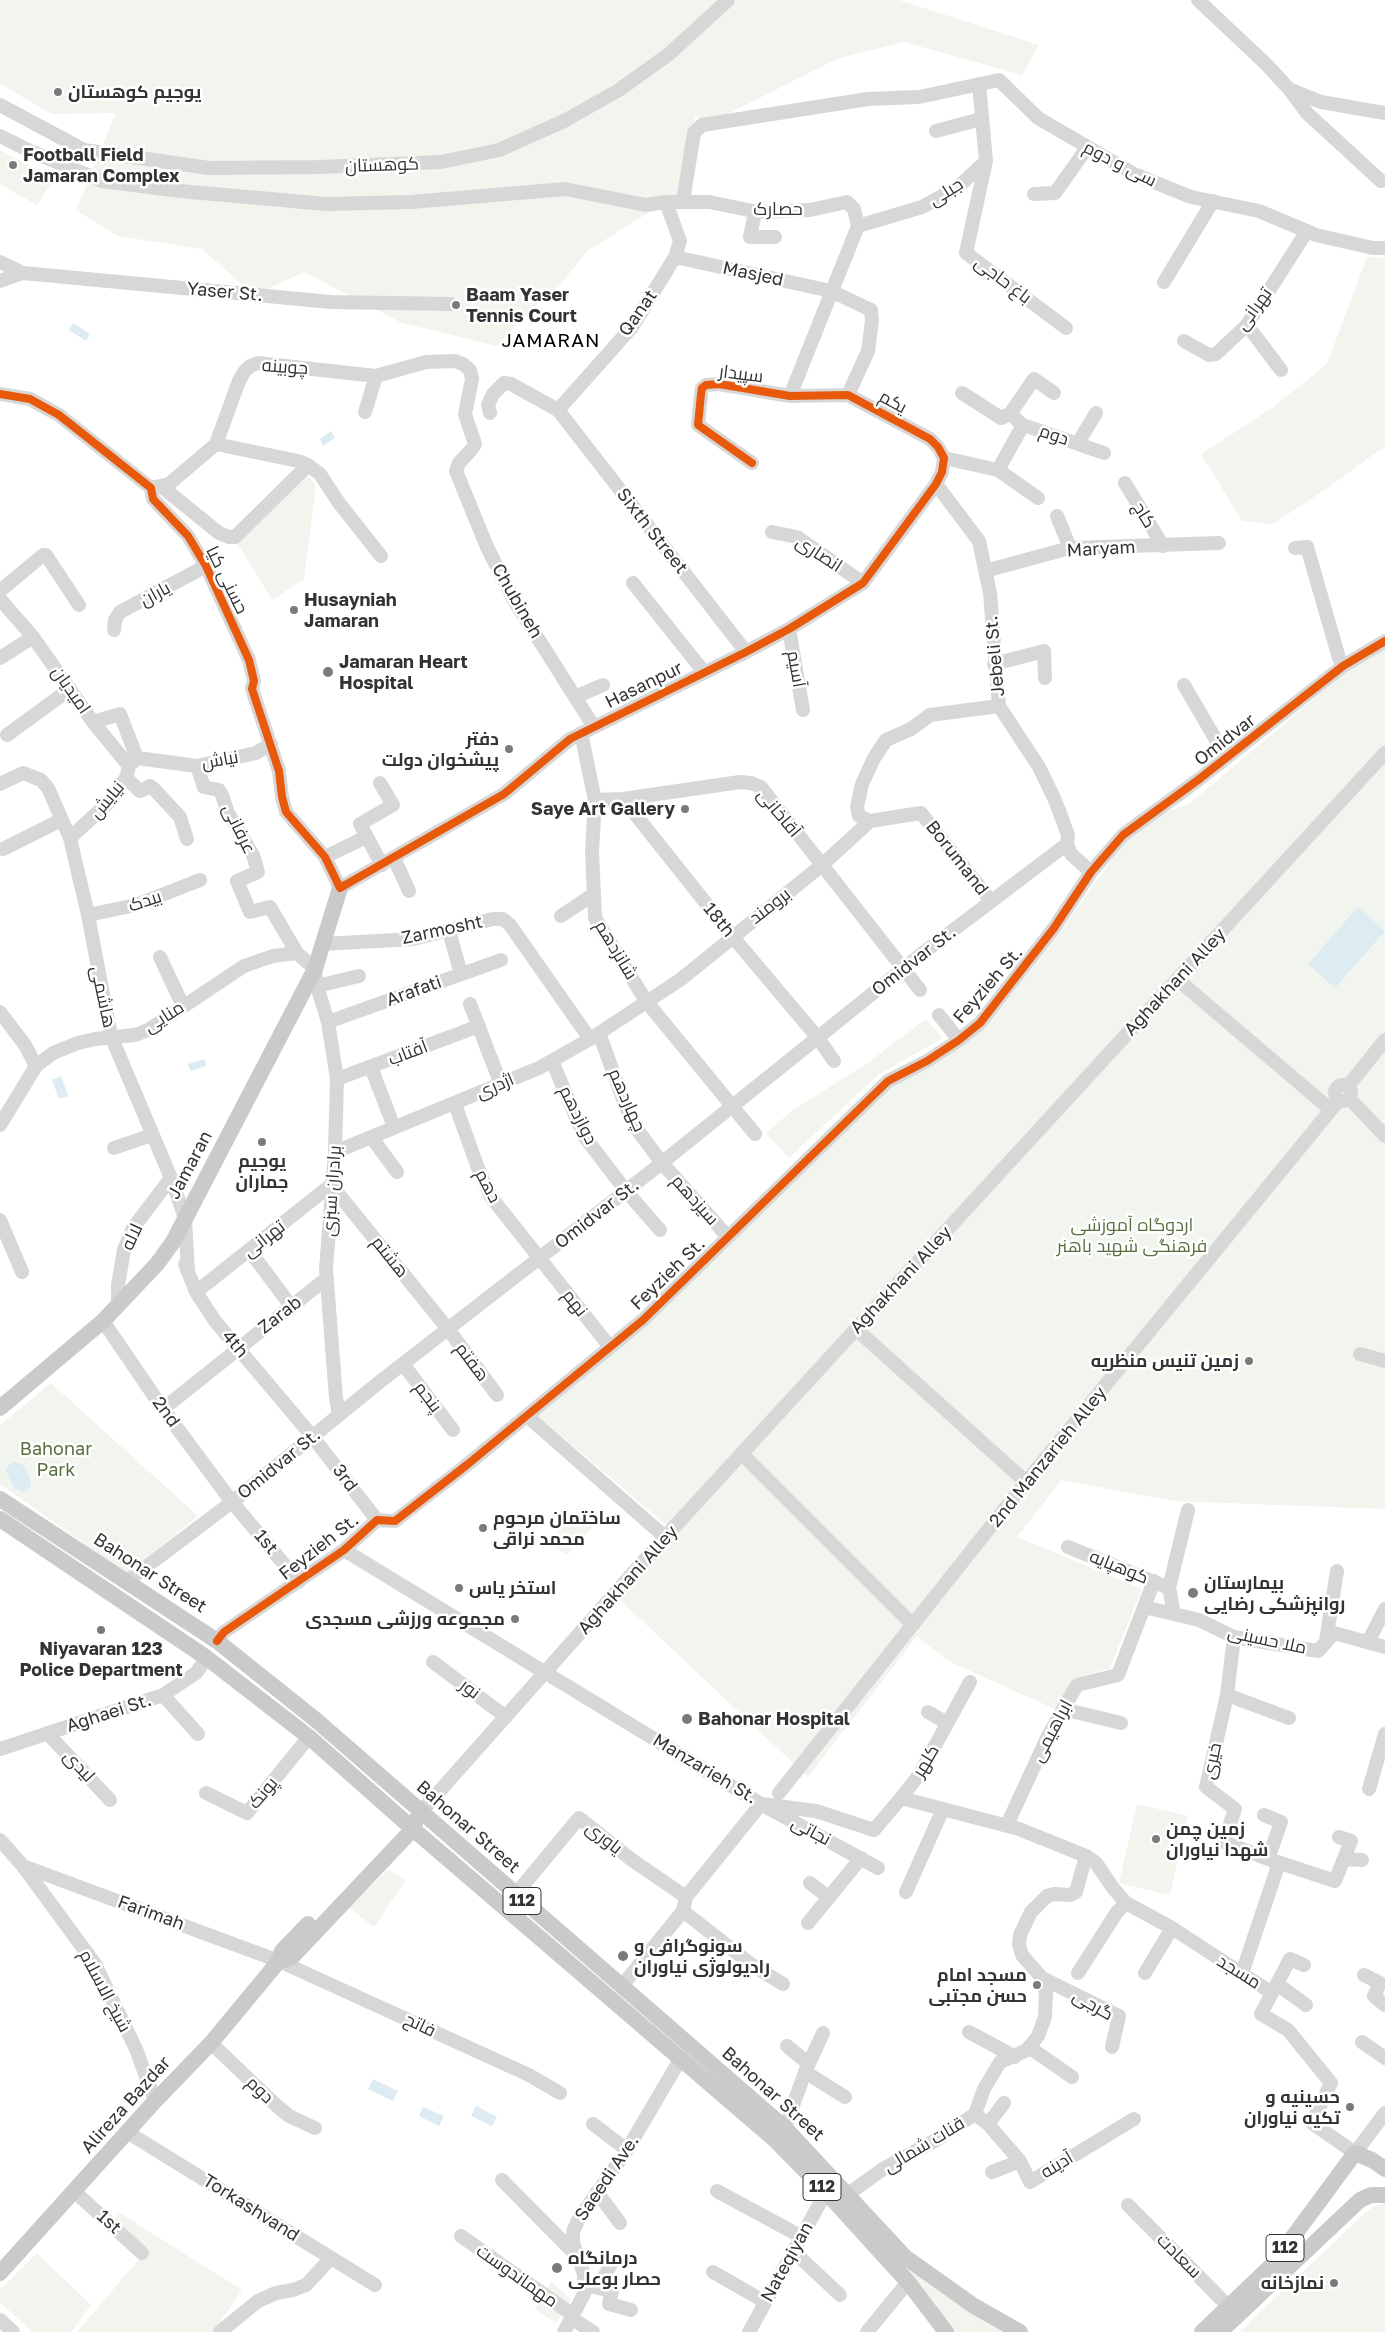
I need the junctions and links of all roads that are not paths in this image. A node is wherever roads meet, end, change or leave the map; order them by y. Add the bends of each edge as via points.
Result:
1 (728, 0) edge
2 (1198, 0) edge
3 (979, 84) junction
4 (1290, 90) junction
5 (0, 105) edge
6 (1385, 113) edge
7 (981, 118) junction
8 (936, 131) dead end
9 (0, 136) edge
10 (1087, 148) junction
11 (986, 161) junction
12 (1381, 182) dead end
13 (1034, 194) dead end
14 (683, 201) junction
15 (1213, 201) junction
16 (666, 202) junction
17 (755, 212) junction
18 (858, 226) junction
19 (1307, 231) junction
20 (775, 237) dead end
21 (1385, 248) edge
22 (675, 257) junction
23 (0, 262) edge
24 (23, 273) junction
25 (0, 281) edge
26 (1164, 282) dead end
27 (831, 291) junction
28 (451, 304) dead end
29 (1246, 325) junction
30 (1066, 328) dead end
31 (1184, 341) dead end
32 (1280, 370) dead end
33 (376, 376) junction
34 (962, 393) dead end
35 (1054, 393) dead end
36 (0, 394) edge
37 (848, 395) junction
38 (790, 396) junction
39 (558, 410) junction
40 (366, 412) dead end
41 (490, 413) dead end
42 (1096, 413) dead end
43 (1010, 414) junction
44 (1024, 424) junction
45 (1078, 443) junction
46 (216, 444) junction
47 (1104, 453) dead end
48 (944, 458) junction
49 (752, 463) dead end
50 (308, 465) junction
51 (998, 470) junction
52 (1125, 483) dead end
53 (936, 484) junction
54 (156, 487) junction
55 (1038, 498) dead end
56 (1057, 516) dead end
57 (772, 532) dead end
58 (1219, 543) dead end
59 (1163, 546) junction
60 (1070, 548) junction
61 (1295, 548) dead end
62 (381, 556) dead end
63 (206, 566) junction
64 (985, 572) junction
65 (633, 583) dead end
66 (863, 584) junction
67 (0, 591) edge
68 (0, 599) edge
69 (79, 605) dead end
70 (788, 628) junction
71 (114, 630) dead end
72 (1385, 632) edge
73 (33, 637) junction
74 (1385, 641) edge
75 (746, 652) junction
76 (0, 658) edge
77 (1341, 662) junction
78 (994, 664) junction
79 (704, 672) junction
80 (1045, 678) dead end
81 (603, 685) dead end
82 (1184, 685) dead end
83 (70, 689) junction
84 (575, 697) junction
85 (999, 706) junction
86 (804, 710) dead end
87 (93, 722) junction
88 (588, 730) junction
89 (7, 735) dead end
90 (271, 744) junction
91 (1223, 752) junction
92 (1385, 753) edge
93 (197, 766) junction
94 (130, 767) junction
95 (380, 783) dead end
96 (0, 784) edge
97 (623, 799) junction
98 (595, 800) junction
99 (61, 820) junction
100 (870, 820) junction
101 (1121, 833) junction
102 (366, 837) junction
103 (70, 838) junction
104 (187, 839) dead end
105 (3, 849) dead end
106 (1069, 849) junction
107 (325, 857) junction
108 (388, 862) junction
109 (822, 865) junction
110 (1089, 870) junction
111 (200, 880) dead end
112 (340, 888) junction
113 (409, 891) dead end
114 (594, 894) junction
115 (991, 901) junction
116 (88, 915) junction
117 (561, 916) dead end
118 (449, 931) junction
119 (732, 936) junction
120 (323, 944) junction
121 (297, 953) junction
122 (160, 957) dead end
123 (500, 960) dead end
124 (315, 969) junction
125 (903, 970) junction
126 (461, 974) junction
127 (359, 976) dead end
128 (1177, 979) junction
129 (317, 986) junction
130 (920, 990) dead end
131 (646, 1001) junction
132 (470, 1004) dead end
133 (184, 1006) junction
134 (0, 1012) edge
135 (939, 1015) dead end
136 (328, 1022) junction
137 (478, 1026) junction
138 (111, 1036) junction
139 (595, 1036) junction
140 (818, 1038) junction
141 (959, 1040) junction
142 (1385, 1040) edge
143 (552, 1061) junction
144 (834, 1061) dead end
145 (36, 1066) junction
146 (371, 1067) junction
147 (337, 1080) junction
148 (500, 1082) junction
149 (1342, 1099) junction
150 (455, 1104) junction
151 (730, 1107) junction
152 (0, 1125) edge
153 (394, 1127) junction
154 (755, 1134) dead end
155 (152, 1135) junction
156 (1385, 1136) edge
157 (372, 1138) junction
158 (114, 1148) dead end
159 (335, 1152) junction
160 (662, 1163) junction
161 (397, 1172) dead end
162 (171, 1178) junction
163 (331, 1185) junction
164 (626, 1191) junction
165 (185, 1218) junction
166 (0, 1220) edge
167 (660, 1230) dead end
168 (728, 1237) junction
169 (173, 1242) junction
170 (249, 1250) junction
171 (540, 1258) junction
172 (22, 1272) dead end
173 (188, 1272) junction
174 (327, 1278) junction
175 (196, 1292) junction
176 (118, 1306) junction
177 (291, 1306) junction
178 (103, 1321) junction
179 (856, 1329) junction
180 (448, 1330) junction
181 (610, 1347) junction
182 (238, 1348) junction
183 (1360, 1354) dead end
184 (1385, 1361) edge
185 (403, 1364) junction
186 (497, 1395) dead end
187 (0, 1408) edge
188 (163, 1409) junction
189 (340, 1415) junction
190 (527, 1416) junction
191 (453, 1430) dead end
192 (312, 1436) junction
193 (742, 1454) junction
194 (1026, 1482) junction
195 (0, 1499) edge
196 (232, 1502) junction
197 (1188, 1510) dead end
198 (0, 1519) edge
199 (377, 1520) junction
200 (665, 1537) junction
201 (1068, 1547) dead end
202 (344, 1550) junction
203 (1337, 1571) dead end
204 (1154, 1581) junction
205 (126, 1582) junction
206 (299, 1582) junction
207 (1170, 1588) junction
208 (1144, 1607) junction
209 (1385, 1609) edge
210 (1174, 1613) junction
211 (913, 1625) junction
212 (1234, 1637) junction
213 (217, 1641) junction
214 (1326, 1641) junction
215 (1368, 1642) junction
216 (1385, 1646) edge
217 (207, 1658) junction
218 (433, 1662) dead end
219 (547, 1672) junction
220 (970, 1682) dead end
221 (1227, 1695) junction
222 (164, 1696) junction
223 (1063, 1709) junction
224 (928, 1712) dead end
225 (506, 1717) junction
226 (1290, 1718) dead end
227 (948, 1723) junction
228 (1121, 1723) dead end
229 (48, 1733) junction
230 (198, 1734) dead end
231 (1385, 1734) edge
232 (309, 1737) junction
233 (0, 1749) edge
234 (1368, 1789) dead end
235 (206, 1792) dead end
236 (779, 1793) dead end
237 (901, 1798) junction
238 (110, 1800) dead end
239 (760, 1804) junction
240 (943, 1809) junction
241 (1264, 1815) dead end
242 (415, 1820) junction
243 (1006, 1825) junction
244 (1339, 1837) dead end
245 (0, 1840) edge
246 (1086, 1856) junction
247 (861, 1858) junction
248 (1344, 1859) junction
249 (1362, 1860) dead end
250 (1273, 1861) junction
251 (23, 1866) junction
252 (878, 1868) dead end
253 (810, 1883) dead end
254 (906, 1892) dead end
255 (515, 1895) junction
256 (828, 1897) junction
257 (1126, 1903) junction
258 (684, 1904) junction
259 (808, 1923) dead end
260 (1172, 1928) junction
261 (279, 1961) junction
262 (1304, 1965) dead end
263 (1078, 1973) dead end
264 (1242, 1973) junction
265 (1145, 1974) dead end
266 (1364, 1975) dead end
267 (1042, 1978) junction
268 (783, 1984) dead end
269 (621, 1987) junction
270 (1275, 1988) junction
271 (1306, 2005) dead end
272 (1385, 2005) edge
273 (969, 2032) dead end
274 (823, 2033) dead end
275 (1362, 2042) dead end
276 (211, 2043) junction
277 (787, 2046) dead end
278 (1029, 2047) junction
279 (1112, 2047) dead end
280 (1015, 2056) junction
281 (681, 2058) junction
282 (1385, 2058) edge
283 (807, 2068) junction
284 (1072, 2076) dead end
285 (560, 2093) dead end
286 (845, 2097) dead end
287 (155, 2101) junction
288 (1004, 2103) dead end
289 (1385, 2113) edge
290 (975, 2114) junction
291 (1134, 2119) dead end
292 (593, 2124) dead end
293 (988, 2124) junction
294 (315, 2128) dead end
295 (785, 2128) junction
296 (128, 2132) junction
297 (628, 2150) junction
298 (1355, 2153) junction
299 (1020, 2161) junction
300 (1385, 2169) edge
301 (992, 2172) dead end
302 (502, 2180) dead end
303 (717, 2191) dead end
304 (75, 2192) junction
305 (597, 2192) junction
306 (826, 2192) junction
307 (848, 2194) junction
308 (1385, 2195) edge
309 (1128, 2205) dead end
310 (620, 2223) dead end
311 (461, 2236) dead end
312 (802, 2236) junction
313 (793, 2251) junction
314 (142, 2253) dead end
315 (577, 2256) junction
316 (331, 2258) junction
317 (612, 2262) dead end
318 (713, 2272) dead end
319 (0, 2273) edge
320 (908, 2282) junction
321 (375, 2284) dead end
322 (592, 2286) junction
323 (840, 2295) dead end
324 (765, 2302) junction
325 (1229, 2307) junction
326 (631, 2310) dead end
327 (572, 2317) junction
328 (0, 2320) edge
329 (754, 2330) edge
330 (13, 2332) edge
331 (220, 2332) edge
332 (564, 2332) edge
333 (593, 2332) edge
334 (866, 2332) edge
335 (946, 2332) edge
336 (1020, 2332) edge
337 (1202, 2332) edge
338 (1220, 2332) edge

1 - 5 street, کوهستان via 669,54 619,90 564,121 499,150 441,162 208,168 84,150
2 - 4 street
3 - 7 street
3 - 10 street, سی و دوم via 999,80 1038,118
3 - 14 street, سی و دوم via 919,97 868,99 702,125 694,133
4 - 6 street via 1321,102
4 - 12 street via 1307,113
7 - 8 street
7 - 11 street
9 - 16 street via 102,181 189,192 326,204 411,202 565,190 646,205
10 - 13 street via 1056,193
10 - 15 street, سی و دوم via 1134,174 1191,197
11 - 18 street, جبلی via 957,188 922,207
11 - 30 street, باغ حاجی via 966,253
14 - 16 street, حصارک
14 - 17 street, حصارک via 709,202
15 - 19 street, سی و دوم via 1259,211
15 - 26 street
16 - 22 street, Qanat via 680,240
17 - 18 street, حصارک via 810,210 847,202 854,209
17 - 20 street via 750,237
18 - 27 street
19 - 21 street, سی و دوم via 1373,248
19 - 29 street, تهرانی
22 - 27 street, Masjed
22 - 39 street, Qanat via 632,326
23 - 24 street
24 - 25 street, Yaser St.
24 - 28 street, Yaser St. via 331,302
27 - 37 street, Masjed via 871,310 868,351
27 - 38 street
29 - 31 street, تهرانی via 1216,354 1209,355
29 - 32 street
33 - 40 street
33 - 46 street, چوبینه via 263,364 250,366 239,382
33 - 84 street, Chubineh via 426,362 455,361 470,370 472,379 465,414 474,444 456,472 487,547 515,602
34 - 43 street via 1001,418
35 - 43 street via 1034,379
36 - 54 street, حسنی کیا via 44,405
37 - 38 street, یکم
37 - 48 street, یکم via 930,439
38 - 49 street, سپیدار via 719,384 702,388 698,425
39 - 41 street via 504,383 493,394 488,405
39 - 75 street, Sixth Street
42 - 45 street, دوم
43 - 44 street
44 - 45 street, دوم
44 - 51 street, دوم
45 - 47 street, دوم
46 - 50 street
46 - 54 street, چوبینه via 169,484
48 - 51 street
48 - 53 street
50 - 54 street via 235,536 229,537
50 - 62 street via 320,474
51 - 55 street
52 - 59 street, کاج
53 - 64 street, Jebeli St. via 978,541
53 - 66 street, Hasanpur
54 - 63 street, حسنی کیا via 153,499 188,536
56 - 60 street
57 - 66 street, انصاری via 797,537
58 - 59 street, Maryam
59 - 60 street, Maryam
60 - 64 street, Maryam
61 - 77 street via 1307,547
63 - 71 street, یاران via 120,612
63 - 90 street, حسنی کیا via 249,660 254,681 252,689
64 - 78 street, Jebeli St. via 990,593
65 - 79 street
66 - 70 street, Hasanpur
67 - 69 street via 46,555
68 - 73 street, امیدیان
70 - 75 street, Hasanpur
70 - 86 street, آسیم
72 - 77 street
73 - 76 street
73 - 83 street, امیدیان
74 - 77 street, Omidvar
75 - 79 street, Hasanpur
77 - 91 street
77 - 101 street, Omidvar via 1198,780
78 - 80 street via 1044,652
78 - 85 street, Jebeli St.
79 - 88 street, Hasanpur
81 - 84 street
82 - 91 street
83 - 87 street, امیدیان
83 - 89 street
84 - 88 street, Chubineh
85 - 100 street via 930,715 886,740 862,784 857,808 859,816
85 - 106 street, Jebeli St. via 1039,767 1068,835
87 - 94 street
87 - 94 street, امیدیان via 120,714
88 - 98 street, شانزدهم
88 - 108 street, Hasanpur via 561,746 504,794
90 - 93 street, نیاش via 256,753
90 - 107 street, حسنی کیا via 286,812
91 - 101 street
92 - 128 street, Aghakhani Alley
93 - 94 street, نیاش
93 - 121 street, عرفانی via 204,787 219,790 222,794 228,813 252,854 258,872 237,881 250,912 270,907
94 - 103 street, نیایش via 110,801
94 - 104 street via 140,790 150,786 154,788 180,817
95 - 102 street via 393,805 360,824
96 - 99 street, هاشمی via 22,774 34,776 48,788
97 - 98 street, آقاخانی
97 - 109 street, آقاخانی via 751,783 761,787
97 - 119 street, 18th
98 - 114 street, شانزدهم
99 - 103 street, هاشمی
99 - 105 street
100 - 109 street
100 - 115 street, Borumand via 922,813
101 - 110 street
102 - 107 street
102 - 108 street
103 - 116 street, هاشمی
106 - 110 street
106 - 115 street, Omidvar St.
107 - 112 street, حسنی کیا
108 - 112 street, Hasanpur
108 - 113 street
109 - 119 street, برومند
109 - 125 street, آقاخانی
110 - 141 street, Feyzieh St. via 1054,928 980,1023
111 - 116 street, بیدک via 136,905
112 - 120 main road, Jamaran
114 - 117 street
114 - 131 street, شانزدهم via 595,918 599,928
115 - 125 street, Omidvar St.
116 - 138 street, هاشمی
118 - 120 street, Zarmosht via 413,939
118 - 126 street
118 - 139 street, Zarmosht via 503,919
119 - 131 street, برومند via 680,980
119 - 140 street, 18th
120 - 124 main road, Jamaran
121 - 124 street, عرفانی
121 - 133 street, منایی via 273,956 244,966
122 - 133 street
123 - 126 street, Arafati
124 - 129 street, برادران سبزی
124 - 165 main road, Jamaran
125 - 130 street, آقاخانی
125 - 140 street, Omidvar St.
126 - 136 street, Arafati
127 - 129 street
128 - 149 street
128 - 179 street, Aghakhani Alley
129 - 136 street, برادران سبزی
131 - 139 street, اژدری
131 - 151 street, شانزدهم
132 - 137 street
133 - 138 street, منایی via 148,1030 135,1035
134 - 145 street
135 - 141 street
136 - 147 street, برادران سبزی
137 - 146 street, آفتاب
137 - 148 street
138 - 145 street, منایی via 78,1043 53,1053
138 - 155 street, هاشمی
139 - 143 street, اژدری
139 - 160 street, چهاردهم via 636,1128
140 - 144 street, 18th
140 - 151 street, Omidvar St.
141 - 168 street, Feyzieh St. via 888,1081
142 - 149 street, 2nd Manzarieh Alley
143 - 148 street, اژدری
143 - 164 street, دوازدهم via 584,1136
145 - 152 street, منایی
146 - 147 street, آفتاب
146 - 153 street
147 - 159 street, برادران سبزی
148 - 150 street, اژدری
149 - 156 street
149 - 194 street, 2nd Manzarieh Alley
150 - 153 street, اژدری
150 - 171 street, دهم via 491,1198
151 - 154 street, شانزدهم
151 - 160 street, Omidvar St.
153 - 157 street, اژدری
155 - 158 street
155 - 162 street, هاشمی
157 - 159 street, اژدری
157 - 161 street
159 - 163 street, برادران سبزی
160 - 164 street, Omidvar St.
160 - 168 street, سیزدهم
162 - 165 street, هاشمی
162 - 176 street, لاله via 133,1228 124,1250
163 - 170 street, تهرانی
163 - 174 street, برادران سبزی
163 - 180 street, هشتم
164 - 167 street, دوازدهم
164 - 171 street, Omidvar St.
165 - 169 main road, Jamaran
165 - 173 street, هاشمی
166 - 172 street
168 - 181 street, Feyzieh St. via 643,1320
169 - 173 street, 4th
169 - 176 main road, Jamaran
170 - 175 street, تهرانی
170 - 177 street
171 - 180 street, Omidvar St.
171 - 181 street, نهم
173 - 175 street, 4th
174 - 177 street, Zarab
174 - 189 street, برادران سبزی
175 - 182 street, 4th
176 - 178 main road, Jamaran
177 - 182 street, Zarab
178 - 187 main road, Jamaran
178 - 188 street, 2nd
179 - 193 street, Aghakhani Alley
179 - 194 street
180 - 185 street, Omidvar St.
180 - 186 street, هفتم
181 - 190 street, Feyzieh St.
182 - 188 street, Zarab
182 - 192 street, 4th
183 - 184 street
185 - 189 street, Omidvar St.
185 - 191 street, پنجم
188 - 196 street, 2nd
189 - 192 street, Omidvar St.
190 - 199 street, Feyzieh St. via 395,1521
190 - 200 street
192 - 196 street, Omidvar St.
192 - 199 street, 3rd
193 - 200 street, Aghakhani Alley
193 - 211 street
194 - 211 street, 2nd Manzarieh Alley
195 - 205 main road, Bahonar Street / 112
196 - 205 street, Omidvar St.
196 - 206 street, 1st
197 - 207 street
198 - 217 main road, Bahonar Street / 112
199 - 202 street, Feyzieh St.
200 - 219 street, Aghakhani Alley
201 - 204 street, کوهپایه
202 - 206 street, Feyzieh St.
202 - 219 street, Manzarieh St.
203 - 214 street
204 - 207 street, کوهپایه
204 - 208 street, ابراهیمی
205 - 213 main road, Bahonar Street / 112
206 - 213 street, Feyzieh St. via 224,1632
207 - 210 street
208 - 210 street, ملا حسینی
208 - 223 street, ابراهیمی via 1118,1675 1077,1686
209 - 215 street
210 - 212 street, ملا حسینی via 1199,1620
211 - 236 street, 2nd Manzarieh Alley
212 - 214 street, ملا حسینی via 1318,1651
212 - 221 street, خیری
213 - 217 main road
213 - 242 main road, Bahonar Street / 112 via 316,1720
214 - 215 street, ملا حسینی via 1334,1633
215 - 216 street, ملا حسینی
217 - 222 street, Aghaei St. via 196,1673
217 - 232 main road, Bahonar Street / 112
218 - 225 street, نور
219 - 225 street, Aghakhani Alley
219 - 239 street, Manzarieh St.
220 - 227 street, کلهر
221 - 226 street
221 - 250 street, خیری via 1206,1787 1235,1810 1224,1842
222 - 229 street, Aghaei St.
222 - 230 street
223 - 228 street
223 - 243 street, ابراهیمی
224 - 227 street
225 - 242 street, Aghakhani Alley
227 - 237 street, کلهر via 919,1775
229 - 233 street, Aghaei St.
229 - 238 street, لیدی
231 - 234 street
232 - 235 street, پونک via 247,1813
232 - 242 main road, Bahonar Street / 112
237 - 239 street, Manzarieh St. via 874,1830 816,1811
237 - 240 street
239 - 247 street, نجاتی
239 - 258 street
240 - 243 street
240 - 254 street
241 - 250 street via 1281,1822
242 - 255 main road, Bahonar Street / 112
242 - 261 main road, Alireza Bazdar via 292,1958
242 - 281 main road, Bahonar Street / 112
243 - 246 street
244 - 248 street via 1351,1841
245 - 251 street, شیخ الاسلام
246 - 257 street via 1096,1862
246 - 267 street via 1076,1892 1054,1894 1039,1903 1020,1935 1022,1955
247 - 252 street, نجاتی
247 - 256 street
248 - 249 street
248 - 250 street, خیری via 1335,1881
250 - 264 street
251 - 261 street, Farimah
251 - 287 street, شیخ الاسلام via 95,1964 136,2049
253 - 256 street
255 - 258 street, یاوری via 580,1818
255 - 269 main road, Bahonar Street / 112
256 - 259 street
257 - 260 street, مسجد
257 - 263 street
258 - 268 street via 752,1965
258 - 269 street
260 - 264 street, مسجد
260 - 265 street
261 - 276 main road, Alireza Bazdar
261 - 285 street, فاتح via 530,2075
262 - 270 street via 1290,1959
264 - 270 street, مسجد
266 - 272 street via 1380,1983 1374,1996
267 - 278 street, قنات شمالى via 1046,1993 1045,2017 1038,2036
267 - 279 street, گرجی via 1119,2016
269 - 295 main road, Bahonar Street / 112
270 - 271 street
270 - 298 street, مسجد via 1261,2014 1288,2030 1331,2083 1312,2123
273 - 280 street
274 - 283 street
275 - 282 street
276 - 287 main road, Alireza Bazdar
276 - 294 street, دوم via 289,2116
277 - 283 street
278 - 280 street, قنات شمالى
278 - 284 street
280 - 290 street, قنات شمالى via 1000,2062 984,2089
281 - 297 street, Saeedi Ave.
281 - 306 main road, Bahonar Street / 112 via 774,2139
283 - 286 street
283 - 295 street
287 - 296 main road, Alireza Bazdar
288 - 293 street
289 - 298 street
290 - 293 street, آدینه
290 - 307 street, قنات شمالى
291 - 299 street, آدینه via 1030,2182
292 - 297 street
293 - 299 street, آدینه
295 - 307 main road, Bahonar Street / 112
296 - 304 main road, Alireza Bazdar
296 - 316 street, Torkashvand
297 - 305 street, Saeedi Ave.
298 - 300 main road
298 - 325 main road, 112 via 1274,2264
299 - 301 street
302 - 315 street
303 - 312 street
304 - 314 street, 1st
304 - 319 main road, Alireza Bazdar
305 - 310 street
305 - 315 street, Saeedi Ave. via 573,2232
306 - 312 street, Nateqiyan
306 - 320 main road, Bahonar Street / 112
307 - 336 main road, Bahonar Street / 112 via 905,2257 974,2306
308 - 338 main road, 112 via 1371,2195 1360,2200
309 - 325 street, سعادت
311 - 327 street, مهماندوست
312 - 313 street, Nateqiyan
313 - 323 street
313 - 324 street, Nateqiyan
315 - 322 street, Saeedi Ave.
316 - 321 street, Torkashvand
316 - 331 street via 306,2285 258,2301
317 - 322 street
318 - 324 street
320 - 334 street
320 - 335 main road, Bahonar Street / 112
322 - 326 street via 612,2291 609,2304
322 - 327 street
324 - 329 street, Nateqiyan
325 - 337 main road, 112
327 - 332 street
327 - 333 street, مهماندوست
328 - 330 street

